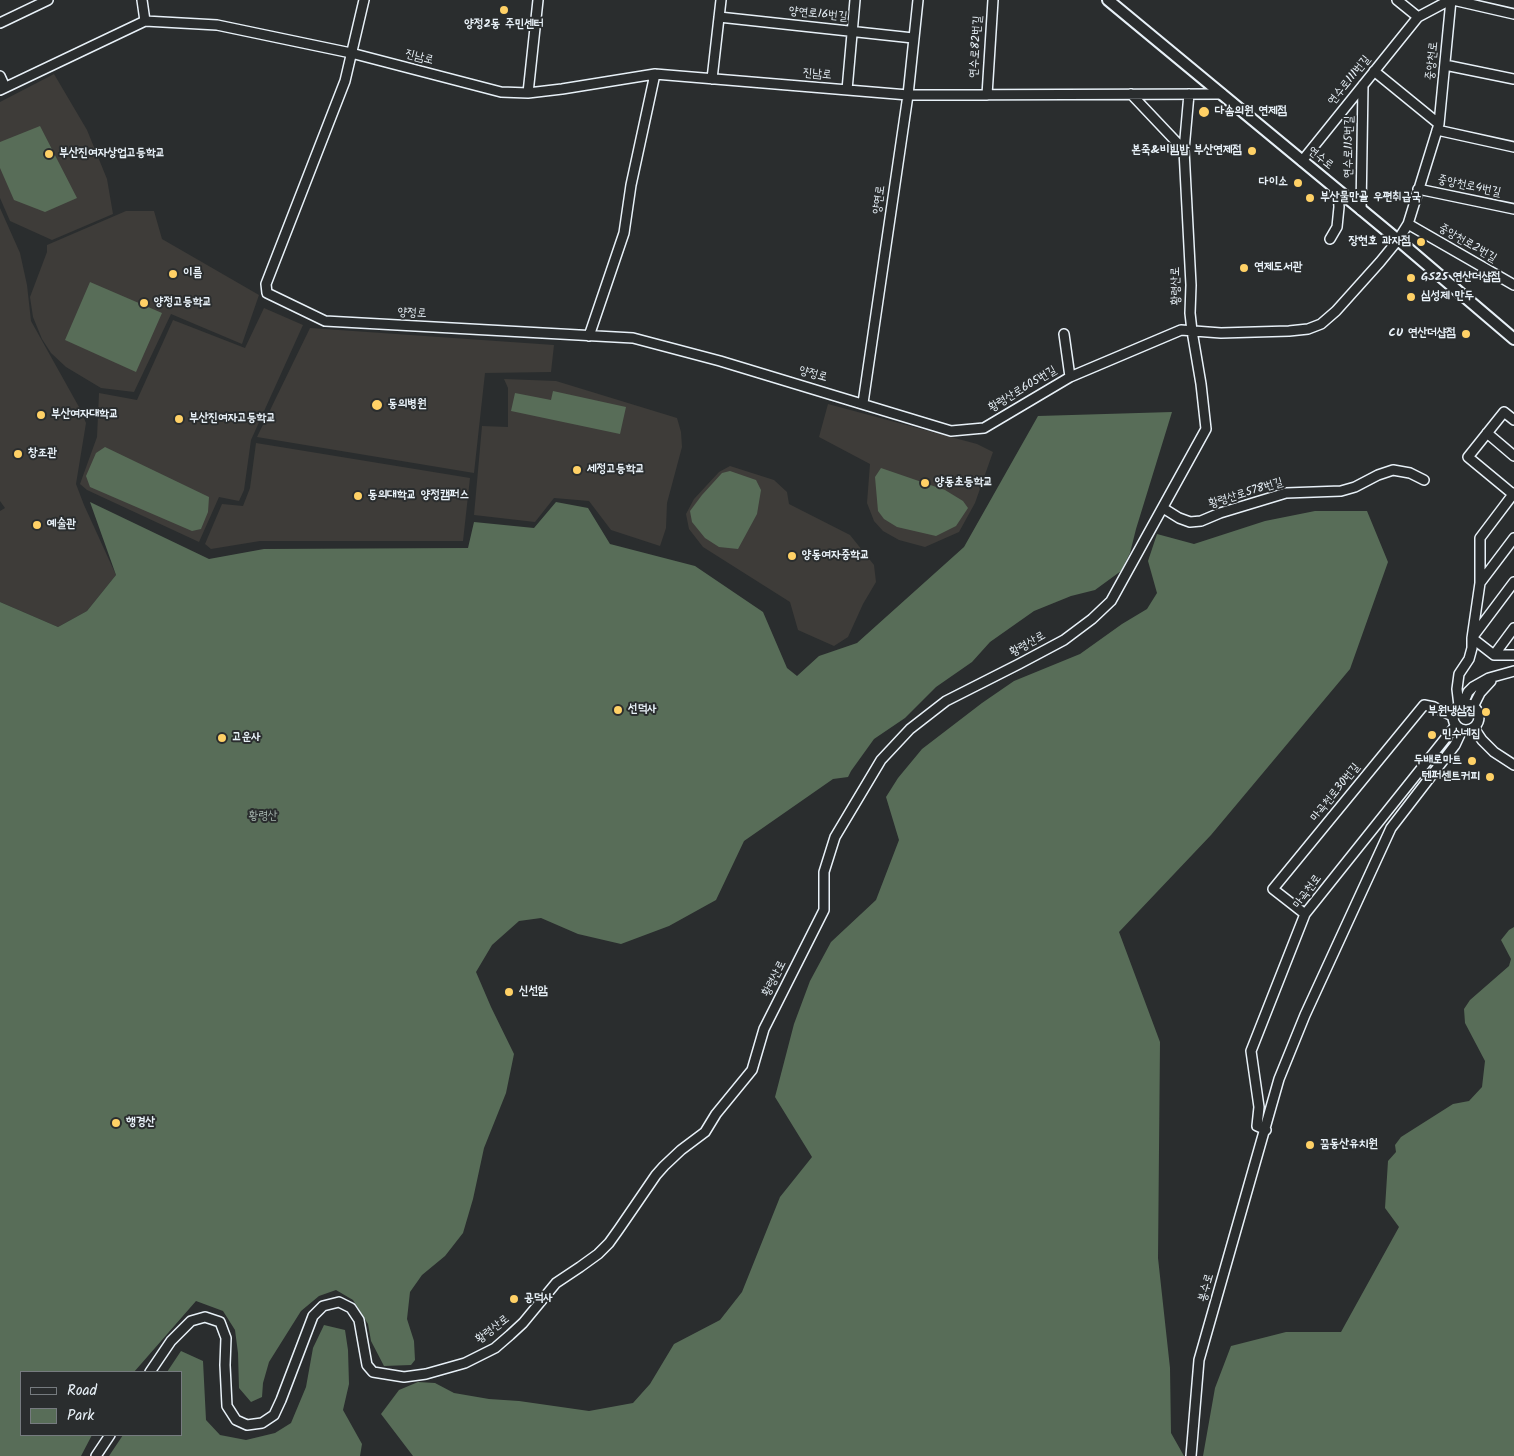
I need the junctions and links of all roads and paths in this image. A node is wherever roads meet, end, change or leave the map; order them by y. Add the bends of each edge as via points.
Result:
1 (48, 0) edge
2 (142, 0) edge
3 (364, 0) edge
4 (538, 0) edge
5 (721, 0) edge
6 (856, 0) edge
7 (918, 0) edge
8 (993, 0) edge
9 (1108, 0) edge
10 (1397, 0) edge
11 (1451, 0) edge
12 (1514, 14) edge
13 (1418, 17) junction
14 (719, 18) junction
15 (145, 21) junction
16 (0, 23) edge
17 (852, 32) junction
18 (914, 38) junction
19 (351, 52) junction
20 (1445, 65) junction
21 (1374, 71) junction
22 (655, 74) junction
23 (0, 76) edge
24 (712, 79) junction
25 (1514, 79) edge
26 (1363, 85) junction
27 (3, 89) edge
28 (847, 90) junction
29 (528, 93) junction
30 (1132, 94) junction
31 (1189, 94) junction
32 (1222, 94) junction
33 (908, 95) junction
34 (987, 95) junction
35 (1438, 127) junction
36 (1514, 147) edge
37 (1184, 150) junction
38 (1302, 161) junction
39 (1418, 189) junction
40 (1338, 191) junction
41 (1361, 210) junction
42 (1514, 210) edge
43 (1408, 224) junction
44 (1330, 239) dead end
45 (1398, 240) junction
46 (1514, 286) edge
47 (1192, 331) junction
48 (1064, 334) dead end
49 (589, 336) junction
50 (1514, 339) edge
51 (1070, 377) junction
52 (864, 403) junction
53 (1514, 420) edge
54 (1487, 433) junction
55 (1514, 456) edge
56 (1424, 480) dead end
57 (1514, 494) edge
58 (1163, 508) junction
59 (1514, 538) edge
60 (1514, 582) edge
61 (1480, 584) junction
62 (1514, 628) edge
63 (1472, 638) junction
64 (1514, 655) edge
65 (1494, 656) junction
66 (1514, 671) edge
67 (1497, 676) junction
68 (1461, 705) junction
69 (1473, 706) junction
70 (1452, 716) junction
71 (1459, 728) junction
72 (1474, 728) junction
73 (1514, 765) edge
74 (1305, 914) junction
75 (1266, 1130) junction
76 (151, 1371) edge
77 (109, 1436) edge
78 (96, 1456) edge
79 (1191, 1456) edge

1 - 16 street
2 - 15 street
3 - 19 street, 양정로
4 - 29 street
5 - 14 street
6 - 17 street, 진남로
7 - 18 street, 양연로
8 - 34 street, 연수로82번길
9 - 32 main road, 연수로
10 - 13 street
11 - 12 street
11 - 13 street
11 - 20 street, 중앙천로
13 - 21 street, 연수로111번길
14 - 17 street, 양연로16번길
14 - 24 street
15 - 19 street, 진남로 via 218,25
15 - 27 street, 진남로
17 - 18 street, 양연로16번길
17 - 28 street, 진남로
18 - 33 street, 양연로
19 - 29 street, 진남로 via 501,92
19 - 49 street, 양정로 via 345,81 266,284 267,293 325,321
20 - 25 street
20 - 35 street, 중앙천로
21 - 26 street, 연수로111번길
21 - 35 street
22 - 24 street, 진남로
22 - 29 street, 진남로
22 - 49 street via 624,233
23 - 27 street
24 - 28 street, 진남로
26 - 38 street, 연수로111번길
26 - 41 street, 연수로115번길
28 - 33 street, 진남로
30 - 31 street, 진남로
30 - 34 street, 진남로
30 - 37 street
31 - 32 street, 진남로
31 - 37 street, 황령산로
32 - 38 main road, 연수로
33 - 34 street, 진남로
33 - 52 street, 양연로
35 - 36 street
35 - 39 street, 중앙천로
37 - 47 street, 황령산로
38 - 40 main road, 연수로
39 - 42 street, 중앙천로4번길
39 - 43 street, 중앙천로
40 - 41 main road, 연수로
40 - 44 street via 1337,227
41 - 45 main road, 연수로
43 - 45 street, 중앙천로
43 - 46 street, 중앙천로2번길
45 - 47 street, 황령산로605번길 via 1321,324 1289,331
45 - 50 main road, 연수로
47 - 51 street, 황령산로605번길 via 1182,330
47 - 58 street, 황령산로 via 1206,430
48 - 51 street
49 - 52 street, 양정로 via 632,338
51 - 52 street, 황령산로605번길 via 984,428 951,431
53 - 54 street via 1504,412
54 - 55 street
54 - 57 street via 1468,457
56 - 58 street, 황령산로578번길 via 1393,470 1341,491 1286,493 1201,521 1190,522
57 - 61 street via 1480,538
58 - 76 street, 황령산로 via 1111,601 1092,619 1064,640 946,701 910,729 881,760 835,837 824,872 824,910 764,1029 752,1070 705,1132 656,1175 609,1243 556,1282 523,1323 495,1348 459,1365 426,1374 404,1377 373,1372 366,1365 359,1320 351,1308 339,1302 323,1306 313,1316 274,1415 262,1423 247,1425 236,1420 226,1406 226,1338 220,1322 205,1317 191,1321 171,1341
59 - 61 street
60 - 63 street
61 - 63 street
62 - 65 street
63 - 65 street
63 - 68 street via 1469,659 1459,674 1457,689
64 - 65 street
66 - 67 street
67 - 68 street via 1473,687
67 - 69 street via 1480,693
68 - 69 street
68 - 70 street
69 - 72 street via 1479,717
70 - 71 street
70 - 74 street, 마곡천로30번길 via 1424,705 1273,889
71 - 72 street
71 - 74 street, 마곡천로
71 - 75 street, 봉수로 via 1455,745 1391,828 1305,1015 1279,1079
72 - 73 street via 1494,752
74 - 75 street, 마곡천로 via 1251,1051 1259,1107 1257,1126
75 - 79 street, 봉수로 via 1199,1360
77 - 78 street

